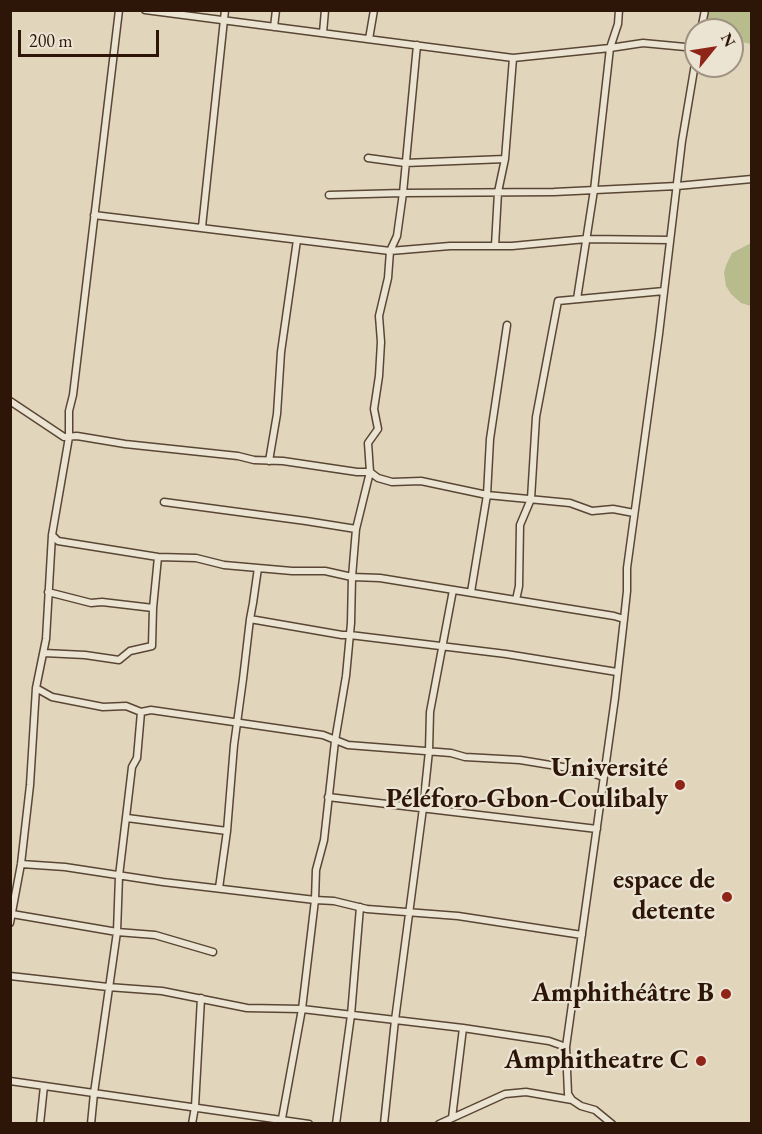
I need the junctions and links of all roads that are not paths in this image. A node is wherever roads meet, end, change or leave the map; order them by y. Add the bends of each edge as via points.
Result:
1 (119, 10) edge
2 (145, 10) edge
3 (225, 10) edge
4 (276, 10) edge
5 (325, 10) edge
6 (374, 10) edge
7 (619, 10) edge
8 (169, 12) edge
9 (224, 21) junction
10 (274, 27) junction
11 (322, 33) junction
12 (369, 39) junction
13 (417, 45) junction
14 (684, 47) edge
15 (610, 48) junction
16 (513, 58) junction
17 (693, 78) edge
18 (368, 158) dead end
19 (505, 159) junction
20 (405, 163) junction
21 (752, 180) edge
22 (676, 186) junction
23 (594, 190) junction
24 (498, 192) junction
25 (403, 193) junction
26 (329, 195) dead end
27 (94, 215) junction
28 (202, 227) junction
29 (586, 239) junction
30 (297, 240) junction
31 (670, 240) junction
32 (495, 246) junction
33 (390, 250) junction
34 (664, 291) junction
35 (577, 299) junction
36 (507, 325) dead end
37 (10, 401) edge
38 (69, 437) junction
39 (269, 461) junction
40 (370, 472) junction
41 (487, 495) junction
42 (531, 499) junction
43 (164, 502) dead end
44 (634, 513) junction
45 (356, 529) junction
46 (52, 535) junction
47 (158, 557) junction
48 (258, 568) junction
49 (352, 577) junction
50 (453, 590) junction
51 (48, 592) junction
52 (471, 592) junction
53 (516, 600) junction
54 (153, 608) junction
55 (624, 618) junction
56 (250, 619) junction
57 (350, 635) junction
58 (442, 646) junction
59 (44, 653) junction
60 (617, 672) junction
61 (36, 688) junction
62 (141, 712) junction
63 (237, 722) junction
64 (335, 741) junction
65 (429, 751) junction
66 (603, 777) junction
67 (328, 797) junction
68 (423, 808) junction
69 (127, 818) junction
70 (597, 829) junction
71 (227, 831) junction
72 (21, 864) junction
73 (119, 876) junction
74 (219, 888) junction
75 (315, 900) junction
76 (360, 908) junction
77 (410, 912) junction
78 (12, 914) edge
79 (10, 923) edge
80 (117, 932) junction
81 (582, 935) junction
82 (213, 952) dead end
83 (10, 976) edge
84 (108, 987) junction
85 (201, 998) junction
86 (302, 1009) junction
87 (351, 1015) junction
88 (395, 1020) junction
89 (463, 1028) junction
90 (566, 1047) junction
91 (10, 1081) edge
92 (44, 1086) junction
93 (94, 1093) junction
94 (572, 1100) junction
95 (195, 1107) junction
96 (452, 1118) junction
97 (282, 1122) edge
98 (40, 1124) edge
99 (91, 1124) edge
100 (192, 1124) edge
101 (309, 1124) edge
102 (336, 1124) edge
103 (384, 1124) edge
104 (439, 1124) edge
105 (612, 1124) edge

1 - 27 street
2 - 8 street
3 - 9 street
4 - 10 street
5 - 11 street
6 - 12 street
7 - 15 street
8 - 9 street
9 - 10 street
9 - 28 street
10 - 11 street
11 - 12 street
12 - 13 street
13 - 16 street
13 - 20 street
14 - 15 street via 644,43
15 - 16 street
15 - 23 street
16 - 19 street
17 - 22 street
18 - 20 street
19 - 20 street
19 - 24 street
20 - 25 street
21 - 22 street
22 - 23 street
22 - 31 street
23 - 24 street
23 - 29 street
24 - 25 street
24 - 32 street
25 - 26 street
25 - 33 street via 397,236
27 - 28 street
27 - 38 street
28 - 30 street
29 - 31 street
29 - 32 street
29 - 35 street
30 - 33 street
30 - 39 street
31 - 34 street
32 - 33 street
33 - 40 street via 379,316 381,342 374,409 378,429 368,442
34 - 35 street
34 - 44 street
35 - 42 street via 558,301 536,417
36 - 41 street via 490,439
37 - 38 street via 64,438
38 - 39 street
38 - 46 street
39 - 40 street
40 - 41 street via 392,482 421,481
40 - 45 street
41 - 42 street
41 - 52 street
42 - 44 street via 570,503 592,511
42 - 53 street via 520,525
43 - 45 street
44 - 55 street
45 - 49 street
46 - 47 street via 58,541
46 - 51 street
47 - 48 street via 196,558
47 - 54 street
48 - 49 street via 325,571
48 - 56 street
49 - 50 street
49 - 57 street
50 - 52 street
50 - 58 street
51 - 54 street via 92,603
51 - 59 street
52 - 53 street
53 - 55 street
54 - 59 street via 152,646 130,651 119,660
55 - 60 street
56 - 57 street
56 - 63 street
57 - 58 street
57 - 64 street
58 - 60 street
58 - 65 street via 430,712
59 - 61 street
60 - 66 street
61 - 62 street via 52,697 103,707 126,706
61 - 72 street
62 - 63 street via 151,710
62 - 69 street
63 - 64 street via 322,735
63 - 71 street
64 - 65 street
64 - 67 street
65 - 66 street via 531,762
65 - 68 street
66 - 70 street
67 - 68 street
67 - 75 street
68 - 70 street
68 - 77 street
69 - 71 street
69 - 73 street
70 - 81 street
71 - 74 street
72 - 73 street
72 - 78 street
73 - 74 street
73 - 80 street
74 - 75 street
75 - 76 street
75 - 86 street
76 - 77 street
76 - 87 street
77 - 81 street
77 - 88 street
78 - 79 street
78 - 80 street
80 - 82 street via 156,935
80 - 84 street
81 - 90 street
83 - 84 street
84 - 85 street
84 - 93 street
85 - 86 street via 247,1008
85 - 95 street
86 - 87 street
86 - 97 street
87 - 88 street
87 - 102 street
88 - 89 street
88 - 103 street
89 - 90 street
89 - 96 street
90 - 94 street via 568,1094
91 - 92 street
92 - 93 street
92 - 98 street
93 - 95 street
93 - 99 street
94 - 96 street via 526,1092 505,1094
94 - 105 street via 595,1110
95 - 97 street
95 - 100 street
96 - 104 street
97 - 101 street

